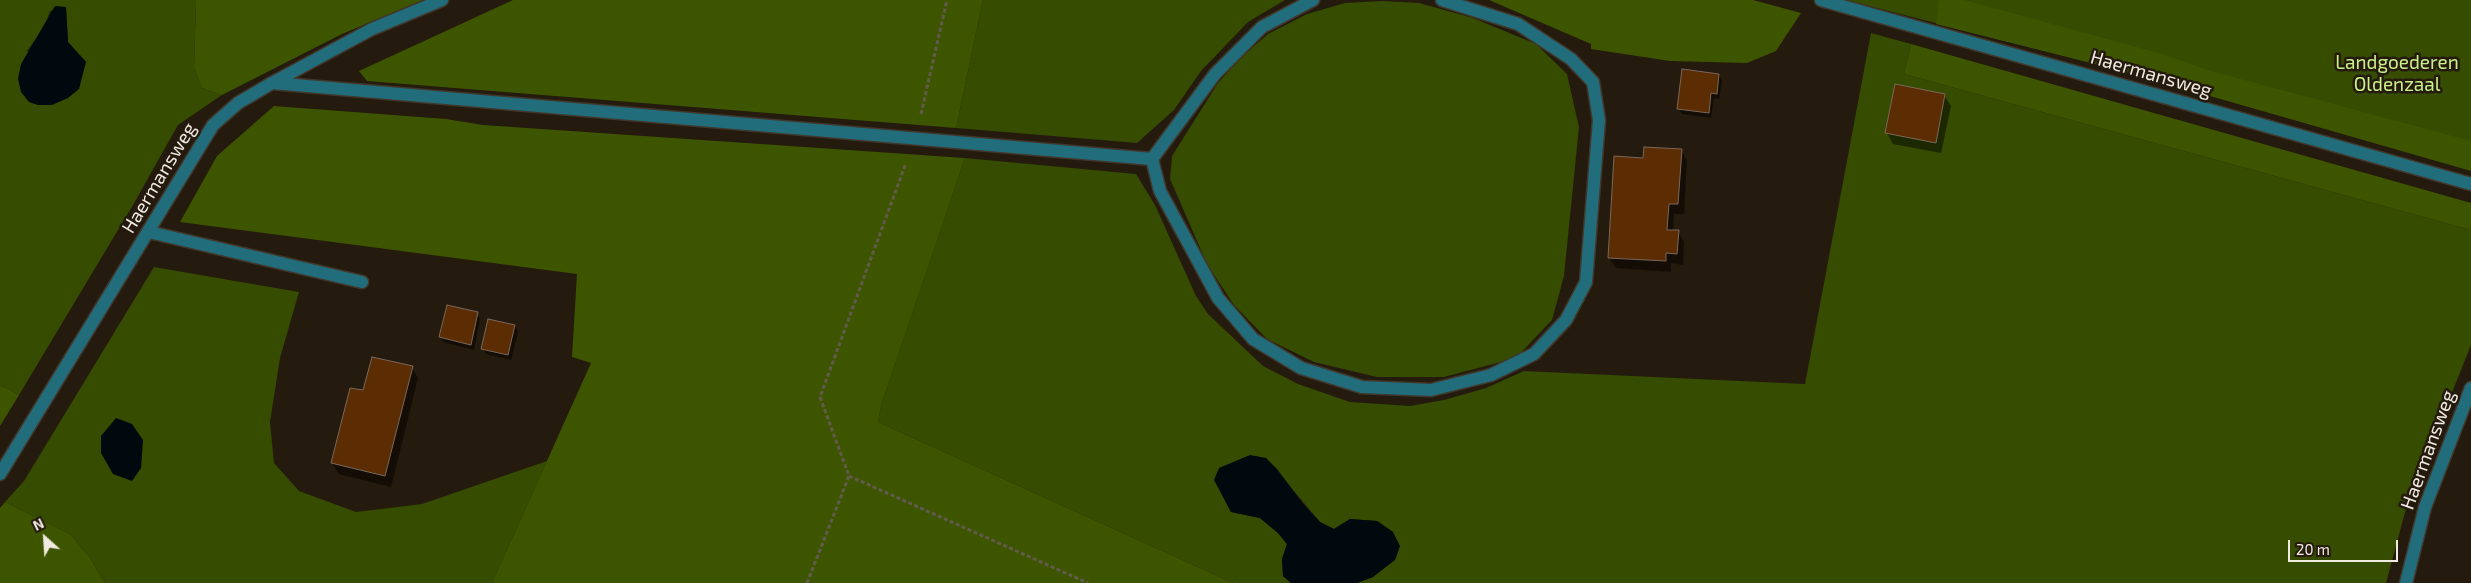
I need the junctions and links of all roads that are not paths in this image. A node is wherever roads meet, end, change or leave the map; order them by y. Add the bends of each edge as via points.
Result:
1 (442, 0) edge
2 (1313, 0) edge
3 (1442, 0) edge
4 (1821, 0) edge
5 (272, 83) junction
6 (1152, 159) junction
7 (2471, 184) edge
8 (148, 232) junction
9 (362, 282) dead end
10 (2471, 388) edge
11 (0, 474) edge
12 (2406, 583) edge

1 - 5 street, Haermansweg via 372,29
2 - 6 street via 1262,27 1215,74
3 - 6 street via 1518,24 1571,59 1593,82 1599,120 1586,282 1566,320 1534,354 1491,375 1431,390 1362,387 1301,368 1253,339 1218,298 1160,191
4 - 7 street, Haermansweg
5 - 6 street
5 - 8 street, Haermansweg via 238,103 213,125
8 - 9 street
8 - 11 street, Haermansweg
10 - 12 street, Haermansweg via 2424,508

